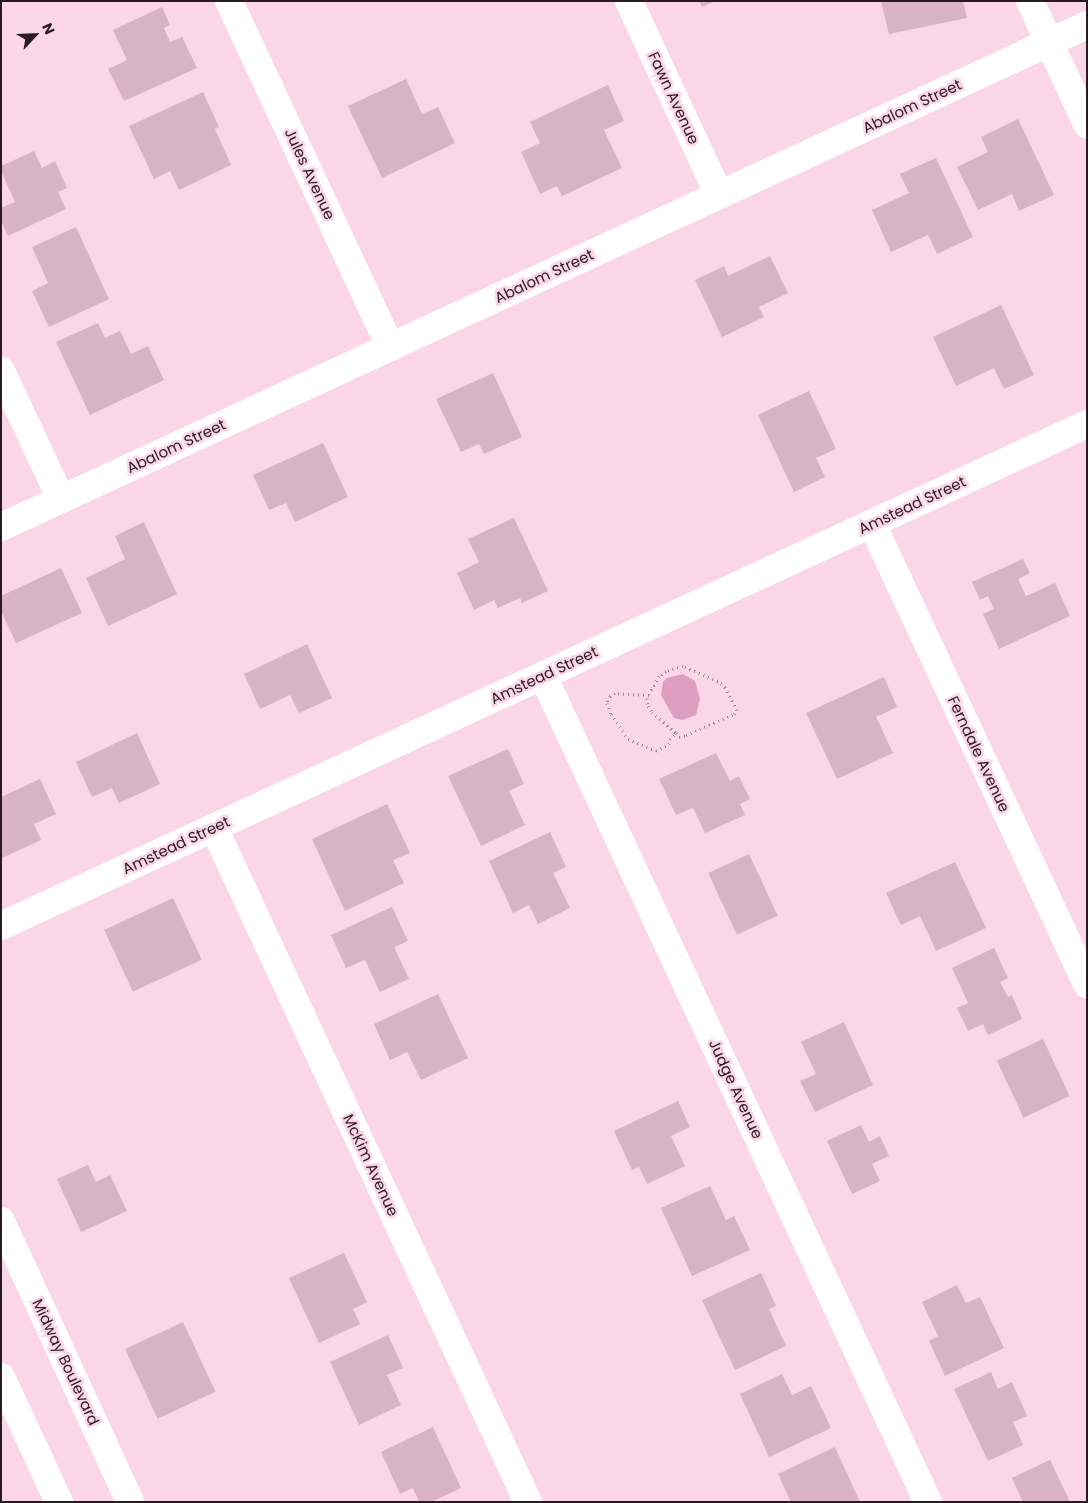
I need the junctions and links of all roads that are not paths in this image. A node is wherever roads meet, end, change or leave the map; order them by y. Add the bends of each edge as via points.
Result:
1 (229, 1) edge
2 (629, 1) edge
3 (1030, 1) edge
4 (1087, 25) edge
5 (1049, 42) junction
6 (1087, 124) edge
7 (719, 195) junction
8 (390, 347) junction
9 (1, 371) edge
10 (1087, 424) edge
11 (61, 499) junction
12 (872, 524) junction
13 (1, 527) edge
14 (543, 676) junction
15 (214, 828) junction
16 (1, 926) edge
17 (1087, 984) edge
18 (1, 1221) edge
19 (1, 1377) edge
20 (59, 1502) edge
21 (130, 1502) edge
22 (528, 1502) edge
23 (928, 1502) edge

1 - 8 street, Jules Avenue
2 - 7 street, Fawn Avenue
3 - 5 street
4 - 5 street, Abalom Street
5 - 6 street
5 - 7 street, Abalom Street
7 - 8 street, Abalom Street
8 - 11 street, Abalom Street
9 - 11 street
10 - 12 street, Amstead Street
11 - 13 street, Abalom Street
12 - 14 street, Amstead Street
12 - 17 street, Ferndale Avenue
14 - 15 street, Amstead Street
14 - 23 street, Judge Avenue
15 - 16 street, Amstead Street
15 - 22 street, McKim Avenue
18 - 21 street, Midway Boulevard
19 - 20 street

